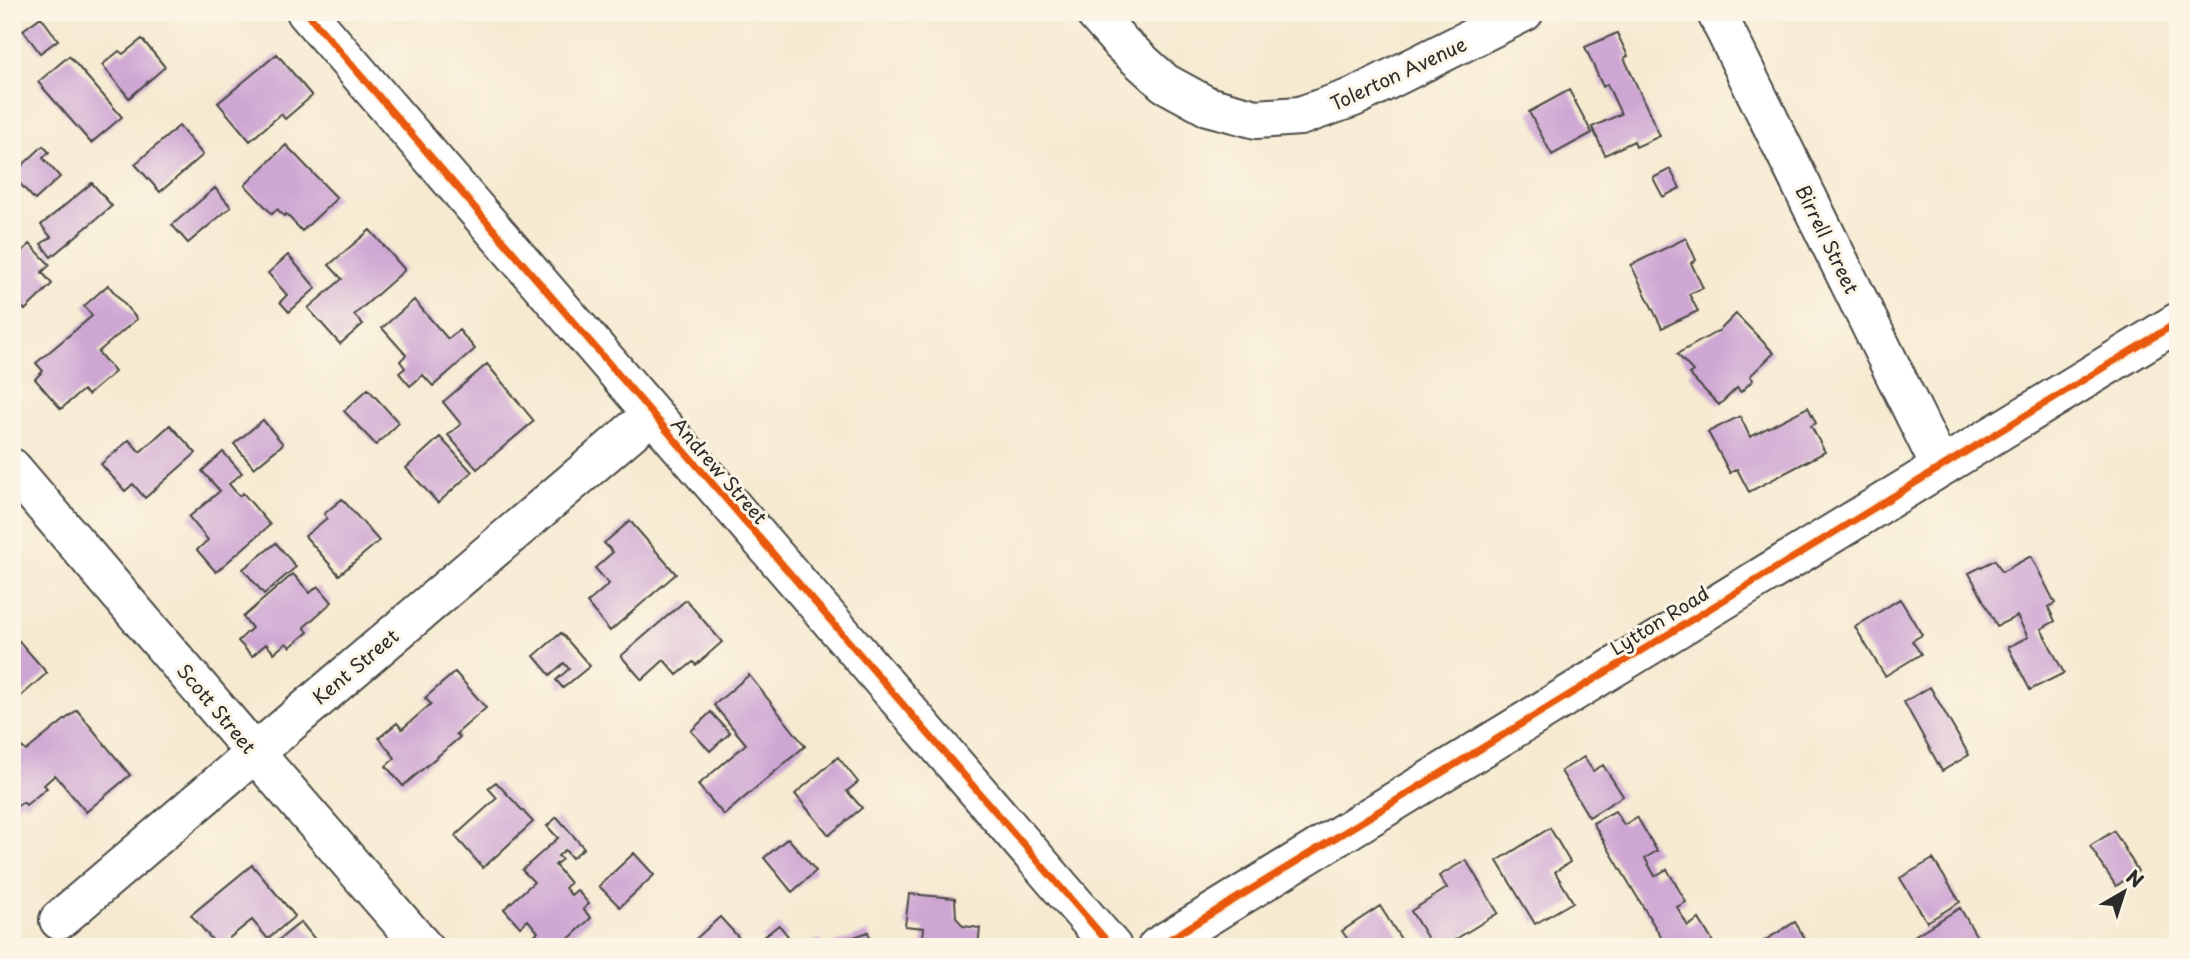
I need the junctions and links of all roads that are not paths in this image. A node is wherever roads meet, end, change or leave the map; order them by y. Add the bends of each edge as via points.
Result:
1 (306, 12) edge
2 (1094, 12) edge
3 (1524, 12) edge
4 (1716, 12) edge
5 (2178, 321) edge
6 (652, 414) junction
7 (1940, 466) junction
8 (12, 468) edge
9 (254, 752) junction
10 (59, 920) dead end
11 (423, 947) edge
12 (1112, 947) edge
13 (1157, 947) edge

1 - 6 street, Andrew Street
2 - 3 street, Tolerton Avenue via 1165,83 1207,106 1256,119 1300,116 1354,97
4 - 7 street, Birrell Street
5 - 7 street, Lytton Road
6 - 9 street, Kent Street
6 - 12 street, Andrew Street
7 - 13 street, Lytton Road
8 - 9 street, Scott Street
9 - 10 street, Kent Street
9 - 11 street, Scott Street

